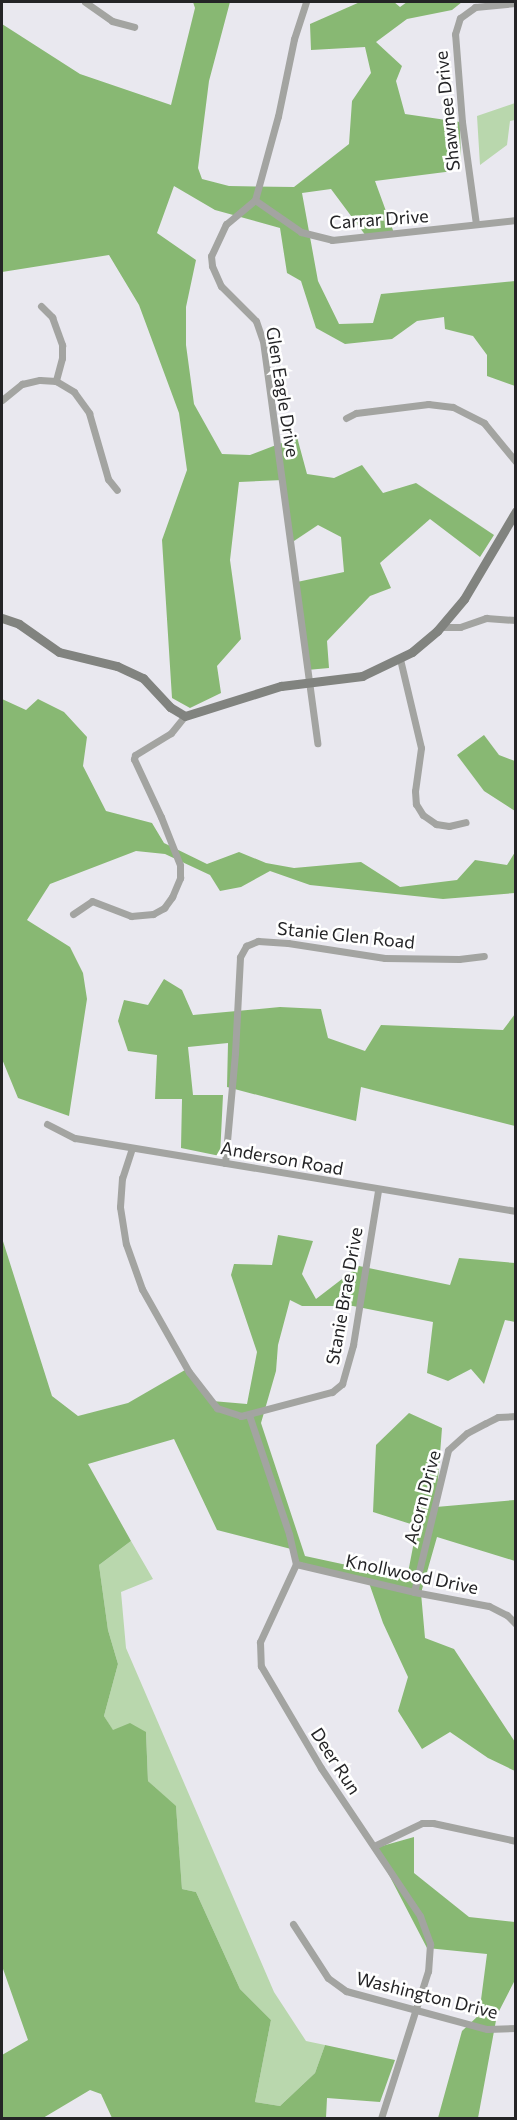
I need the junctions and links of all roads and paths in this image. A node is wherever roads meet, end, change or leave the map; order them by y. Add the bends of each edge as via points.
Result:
1 (85, 2) edge
2 (306, 2) edge
3 (516, 3) edge
4 (134, 27) dead end
5 (255, 200) junction
6 (516, 220) edge
7 (476, 224) junction
8 (41, 306) dead end
9 (57, 381) junction
10 (2, 400) edge
11 (346, 418) dead end
12 (516, 462) edge
13 (117, 490) dead end
14 (516, 511) edge
15 (2, 618) edge
16 (516, 620) edge
17 (440, 627) junction
18 (400, 659) junction
19 (310, 683) junction
20 (185, 716) junction
21 (317, 743) dead end
22 (466, 822) dead end
23 (73, 914) dead end
24 (484, 956) dead end
25 (47, 1124) dead end
26 (132, 1148) junction
27 (225, 1163) junction
28 (378, 1190) junction
29 (516, 1211) edge
30 (249, 1415) junction
31 (516, 1416) edge
32 (296, 1564) junction
33 (414, 1592) junction
34 (516, 1624) edge
35 (516, 1841) edge
36 (374, 1846) junction
37 (292, 1924) dead end
38 (416, 2010) junction
39 (516, 2028) edge
40 (381, 2118) edge

1 - 4 street via 112,21
2 - 5 street
3 - 7 street, Shawnee Drive via 475,7 460,18 455,34
5 - 7 street, Carrar Drive via 301,232 332,240
5 - 19 street, Glen Eagle Drive via 226,224 211,256 212,266 221,286 261,331
6 - 7 street, Carrar Drive
8 - 9 street via 52,317 62,345
9 - 10 street via 22,384
9 - 13 street via 86,405 108,479
11 - 12 street via 356,412 428,404 453,407 484,423
14 - 17 street via 464,599
15 - 20 street via 19,624 59,652 117,666 143,678 170,707
16 - 17 street via 486,618 460,627
17 - 18 street
18 - 19 street via 362,676
18 - 22 street via 421,748 416,804 436,824
19 - 20 street via 256,693
19 - 21 street, Glen Eagle Drive
20 - 23 street via 171,733 134,759 180,865 176,889 164,908 153,914 131,916 92,901
24 - 27 street, Stanie Glen Road via 385,958 288,943 258,941 246,946 240,957
25 - 26 street, Anderson Road via 75,1138
26 - 27 street, Anderson Road
26 - 30 street, Stanie Brae Drive via 120,1188 121,1218 142,1289 177,1354 217,1408 230,1414
27 - 28 street, Anderson Road
28 - 29 street, Anderson Road
28 - 30 street, Stanie Brae Drive via 353,1345 342,1383 333,1392
30 - 32 street
31 - 33 street, Acorn Drive via 498,1417 486,1423 448,1450
32 - 33 street, Knollwood Drive
32 - 36 street, Deer Run via 260,1642 261,1666 317,1761
33 - 34 street, Knollwood Drive via 489,1606
35 - 36 street via 422,1823
36 - 38 street, Deer Run via 420,1916 428,1935 431,1955
37 - 38 street, Washington Drive via 335,1985
38 - 39 street, Washington Drive via 487,2029
38 - 40 street, Deer Run

